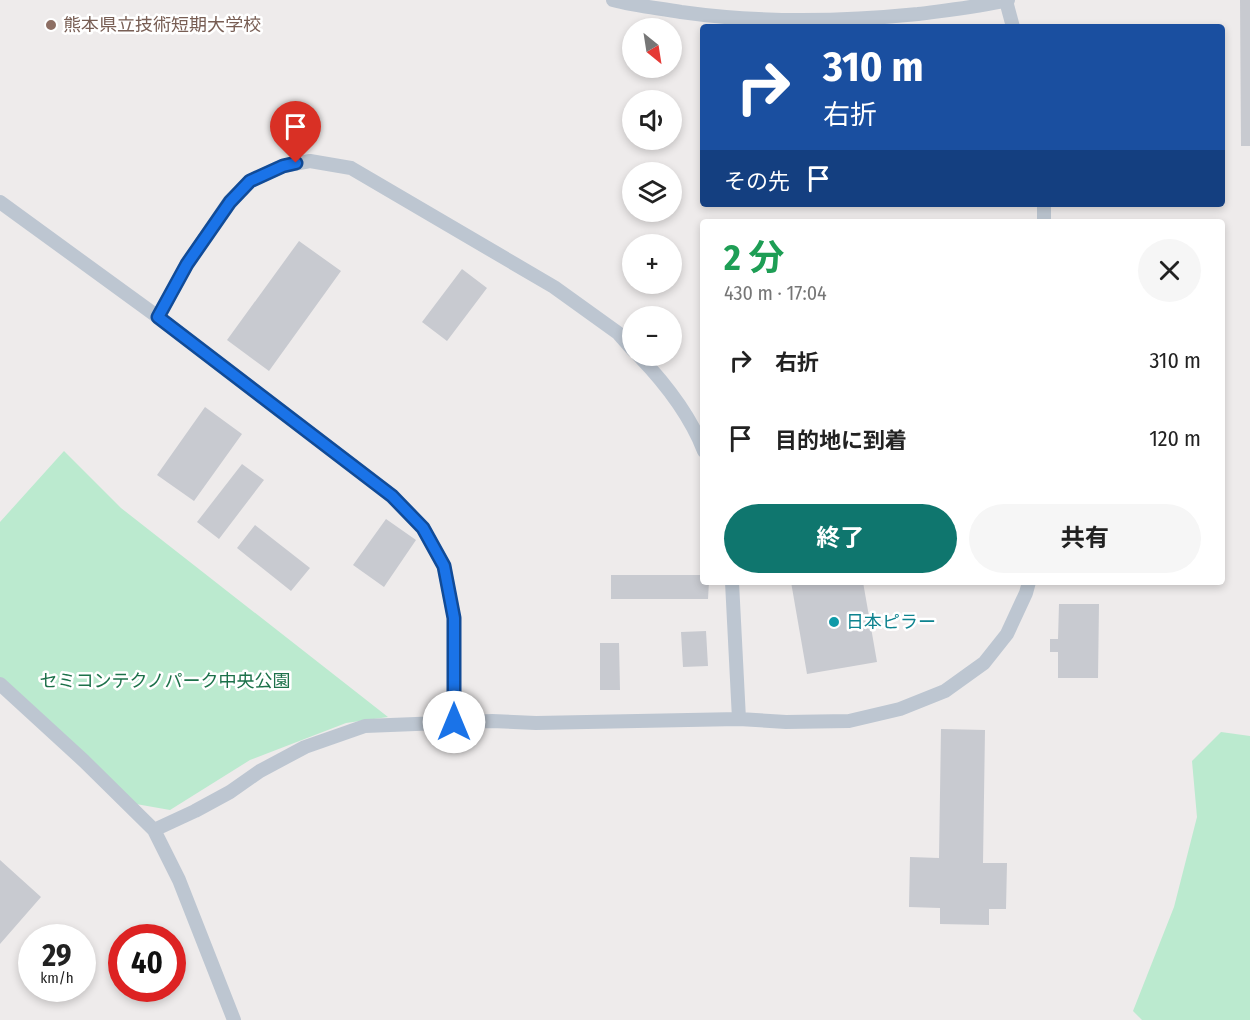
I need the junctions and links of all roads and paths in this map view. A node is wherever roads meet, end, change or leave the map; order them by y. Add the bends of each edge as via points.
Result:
1 (613, 0) edge
2 (1007, 0) edge
3 (1012, 24) edge
4 (0, 202) edge
5 (158, 317) junction
6 (622, 338) edge
7 (649, 366) edge
8 (700, 441) edge
9 (732, 585) edge
10 (1028, 585) edge
11 (0, 684) edge
12 (739, 719) junction
13 (454, 722) junction
14 (154, 830) junction
15 (234, 1020) edge

1 - 2 street via 728,18 813,20 887,17
2 - 3 street
4 - 5 street
5 - 6 street via 187,264 230,202 250,181 283,166 310,161 351,168 554,287
5 - 13 street via 392,496 423,528 444,566 454,618
7 - 8 street
9 - 12 street
10 - 12 street via 1007,634 984,663 945,691 900,709 849,721
11 - 14 street
12 - 13 street
13 - 14 street via 365,726 305,747 212,802
14 - 15 street via 179,880

